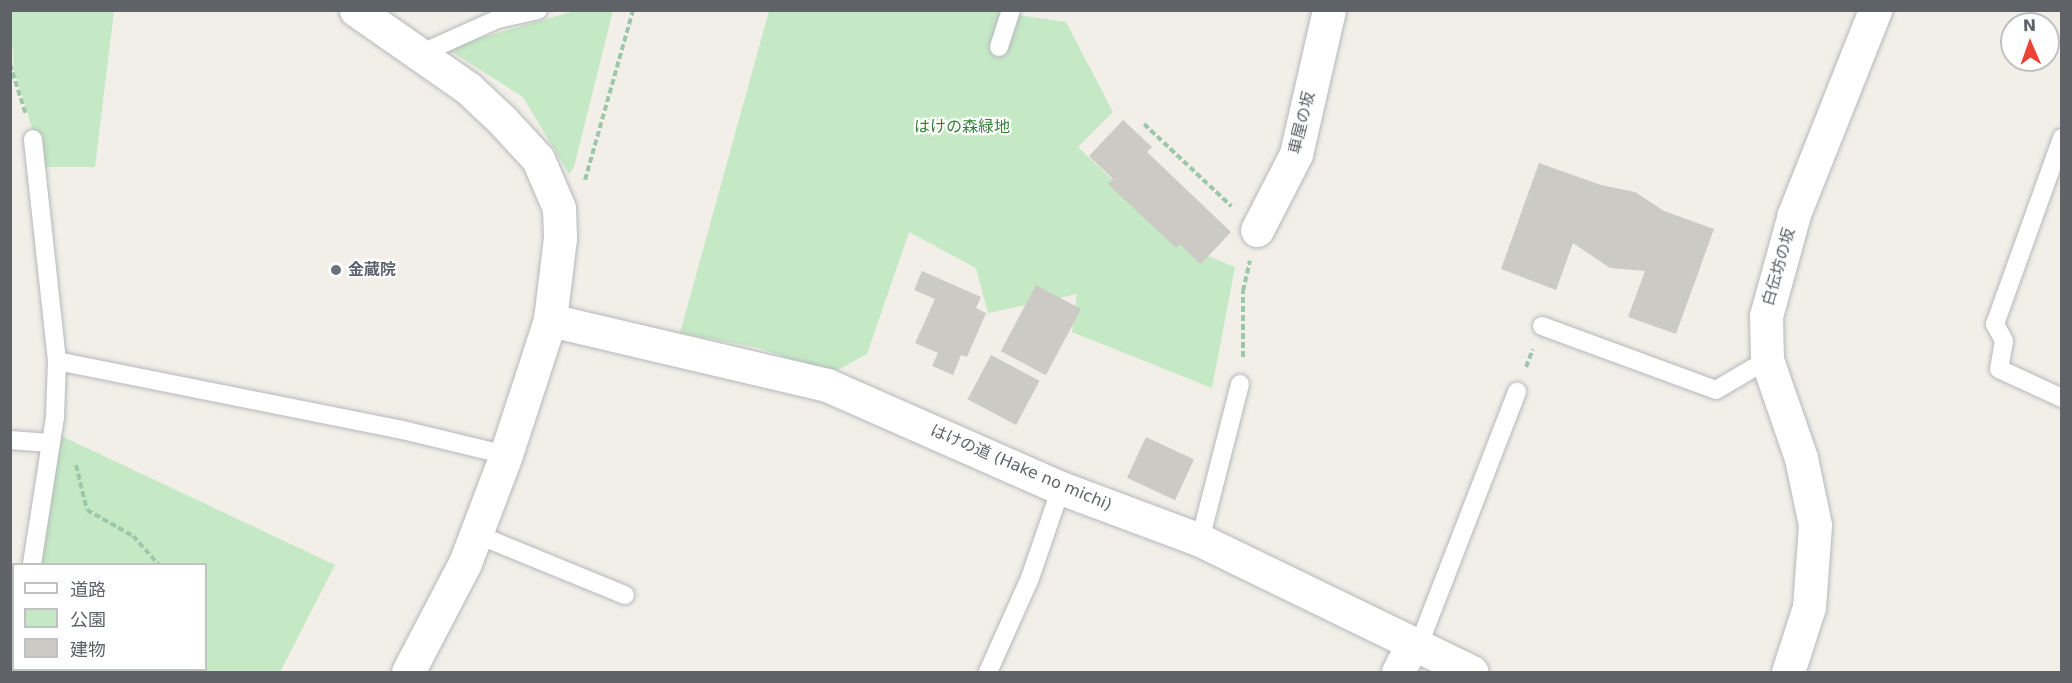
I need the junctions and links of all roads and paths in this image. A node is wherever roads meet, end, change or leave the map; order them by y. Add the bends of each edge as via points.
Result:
1 (356, 10) edge
2 (538, 10) edge
3 (633, 10) edge
4 (1011, 10) edge
5 (1329, 10) edge
6 (1875, 10) edge
7 (999, 47) dead end
8 (420, 54) junction
9 (10, 64) edge
10 (1144, 124) dead end
11 (2061, 138) edge
12 (33, 139) joint
13 (559, 208) junction
14 (1257, 230) junction
15 (550, 320) junction
16 (1542, 326) joint
17 (1767, 360) junction
18 (57, 361) junction
19 (1240, 384) joint
20 (1517, 392) joint
21 (2061, 398) edge
22 (10, 440) edge
23 (50, 443) junction
24 (506, 455) junction
25 (1061, 488) junction
26 (476, 534) junction
27 (1200, 540) junction
28 (32, 563) edge
29 (157, 563) edge
30 (625, 595) dead end
31 (1410, 654) edge
32 (408, 672) edge
33 (988, 672) edge
34 (1472, 672) edge
35 (1788, 672) edge

1 - 8 street
2 - 8 lane via 498,19
3 - 13 path via 583,187
4 - 7 lane
5 - 14 street, 車屋の坂 via 1296,154
6 - 17 street, 白伝坊の坂 via 1794,214 1766,316
8 - 13 street via 468,88 538,159
9 - 12 path
10 - 14 path
11 - 21 lane via 1995,324 2004,341 1999,369
12 - 18 lane
13 - 15 street via 560,238
14 - 19 path via 1243,291 1245,338
15 - 24 street
15 - 25 street, はけの道 (Hake no michi) via 827,385
16 - 17 lane via 1716,390
16 - 20 path
17 - 35 street, 白伝坊の坂 via 1802,458 1815,525 1809,607
18 - 23 lane
18 - 24 lane via 403,430
19 - 27 lane
20 - 31 lane
22 - 23 lane
23 - 28 lane
23 - 29 path via 73,459 87,510 133,536
24 - 26 street
25 - 27 street, はけの道 (Hake no michi)
25 - 33 lane via 1030,578
26 - 30 lane
26 - 32 street
27 - 31 street, はけの道 (Hake no michi)
31 - 34 street, はけの道 (Hake no michi)

